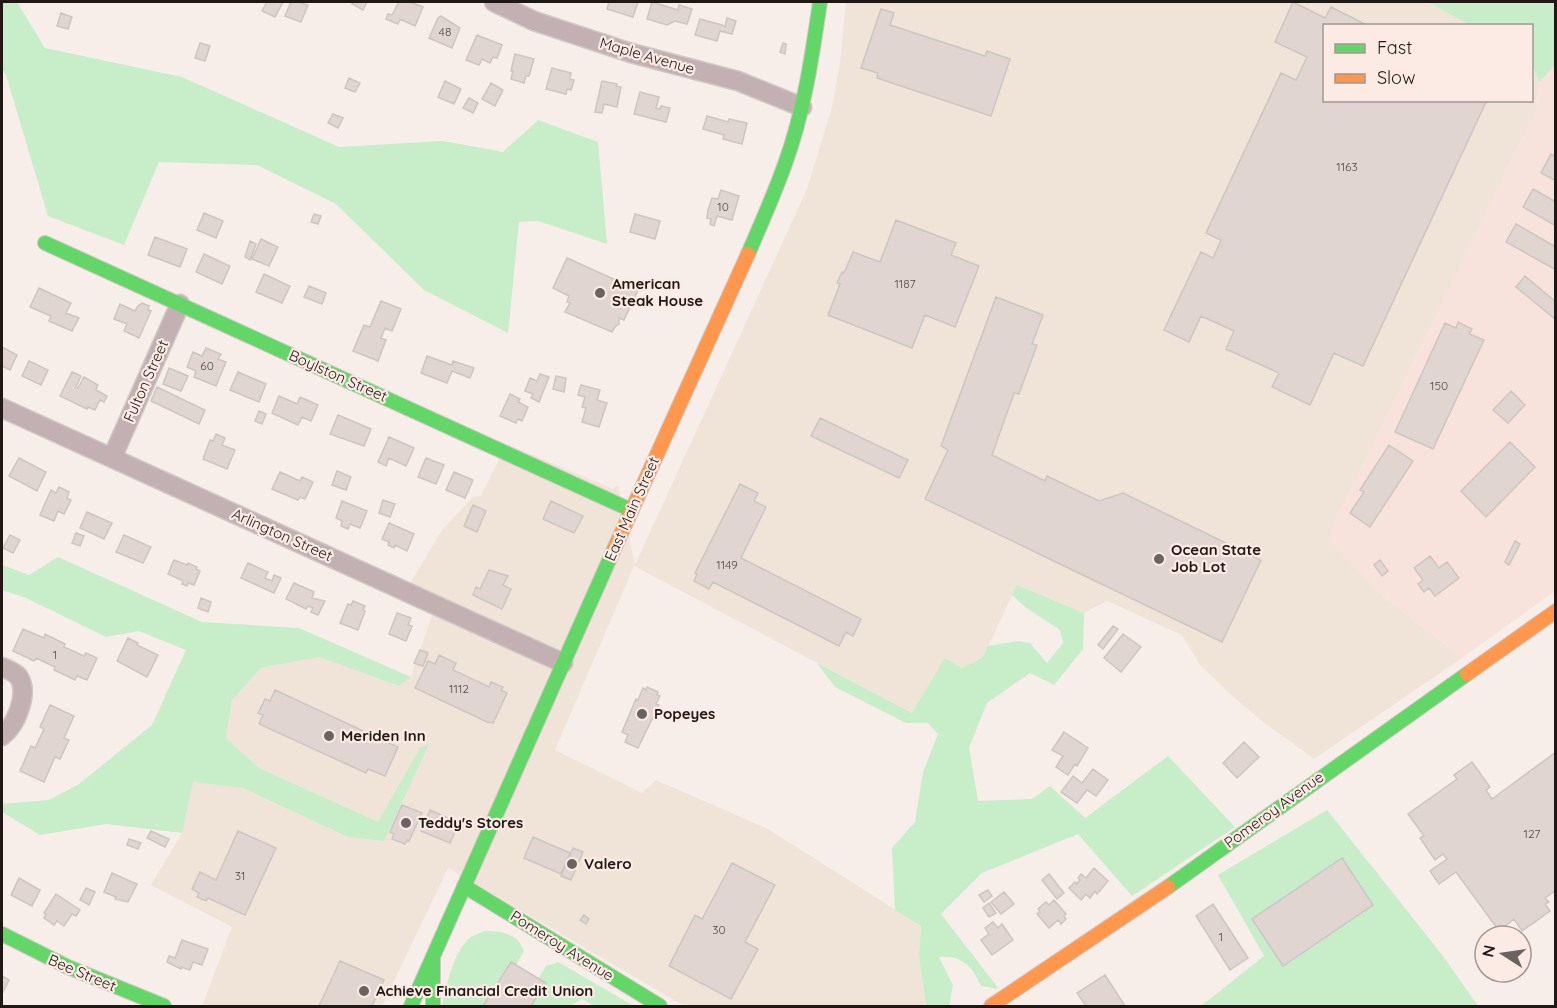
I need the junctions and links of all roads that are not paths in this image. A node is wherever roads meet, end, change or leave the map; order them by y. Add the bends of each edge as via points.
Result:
1 (494, 2) edge
2 (820, 2) edge
3 (802, 107) junction
4 (45, 243) dead end
5 (180, 304) junction
6 (2, 408) edge
7 (112, 458) junction
8 (632, 510) junction
9 (1556, 611) edge
10 (563, 663) junction
11 (2, 667) edge
12 (2, 736) edge
13 (464, 886) junction
14 (2, 934) edge
15 (433, 957) junction
16 (164, 1006) edge
17 (411, 1006) edge
18 (433, 1006) edge
19 (660, 1006) edge
20 (991, 1006) edge

1 - 3 street, Maple Avenue via 534,21 631,53 738,81
2 - 3 main road, East Main Street
3 - 8 main road, East Main Street via 786,163 760,228
4 - 5 main road, Boylston Street
5 - 7 street, Fulton Street
5 - 8 main road, Boylston Street
6 - 7 street, Arlington Street
7 - 10 street, Arlington Street
8 - 10 main road, East Main Street
9 - 20 main road, Pomeroy Avenue via 1154,897
10 - 13 main road, East Main Street
11 - 12 street via 17,674 23,687 17,717
13 - 15 main road, East Main Street
13 - 19 main road, Pomeroy Avenue
14 - 16 main road, Bee Street via 68,968
15 - 17 main road, East Main Street
15 - 18 main road

